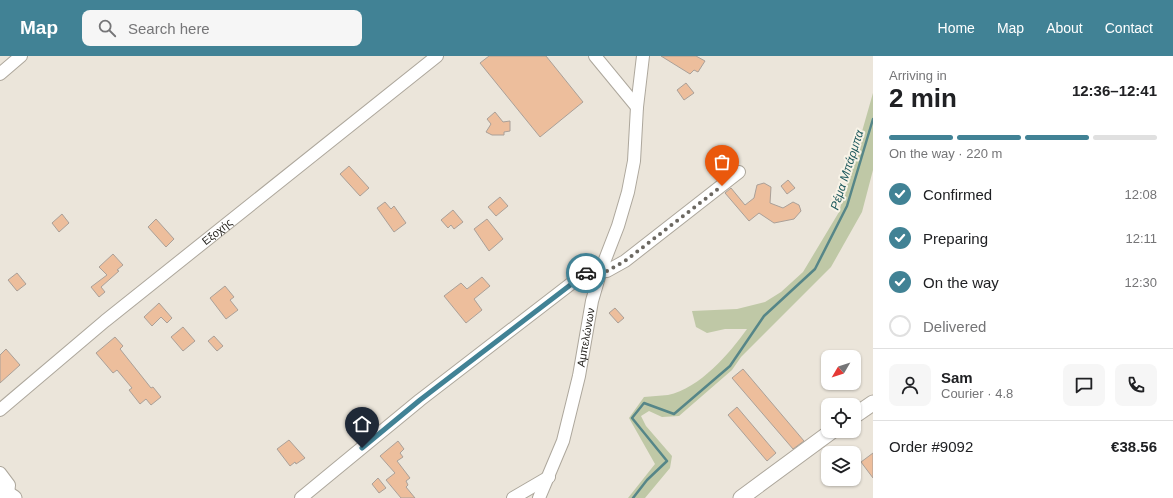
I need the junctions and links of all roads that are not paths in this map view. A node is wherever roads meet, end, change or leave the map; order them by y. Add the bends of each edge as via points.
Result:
1 (21, 56) edge
2 (437, 56) edge
3 (595, 56) edge
4 (644, 56) edge
5 (0, 74) edge
6 (637, 108) junction
7 (739, 172) dead end
8 (601, 270) junction
9 (873, 403) edge
10 (0, 410) edge
11 (861, 411) edge
12 (822, 438) edge
13 (0, 473) edge
14 (549, 477) junction
15 (7, 493) edge
16 (300, 498) edge
17 (513, 498) edge
18 (539, 498) edge
19 (741, 498) edge

1 - 5 street
2 - 10 street, Εξοχής via 105,321
3 - 6 street
4 - 6 street, Αμπελώνων
6 - 8 street, Αμπελώνων via 634,161 618,226
7 - 8 street via 625,261 612,269
8 - 14 street, Αμπελώνων via 592,300 572,409
8 - 16 street via 590,270 581,276 420,400
9 - 11 main road
12 - 19 main road
13 - 15 street via 9,485
14 - 17 street
14 - 18 street, Αμπελώνων

